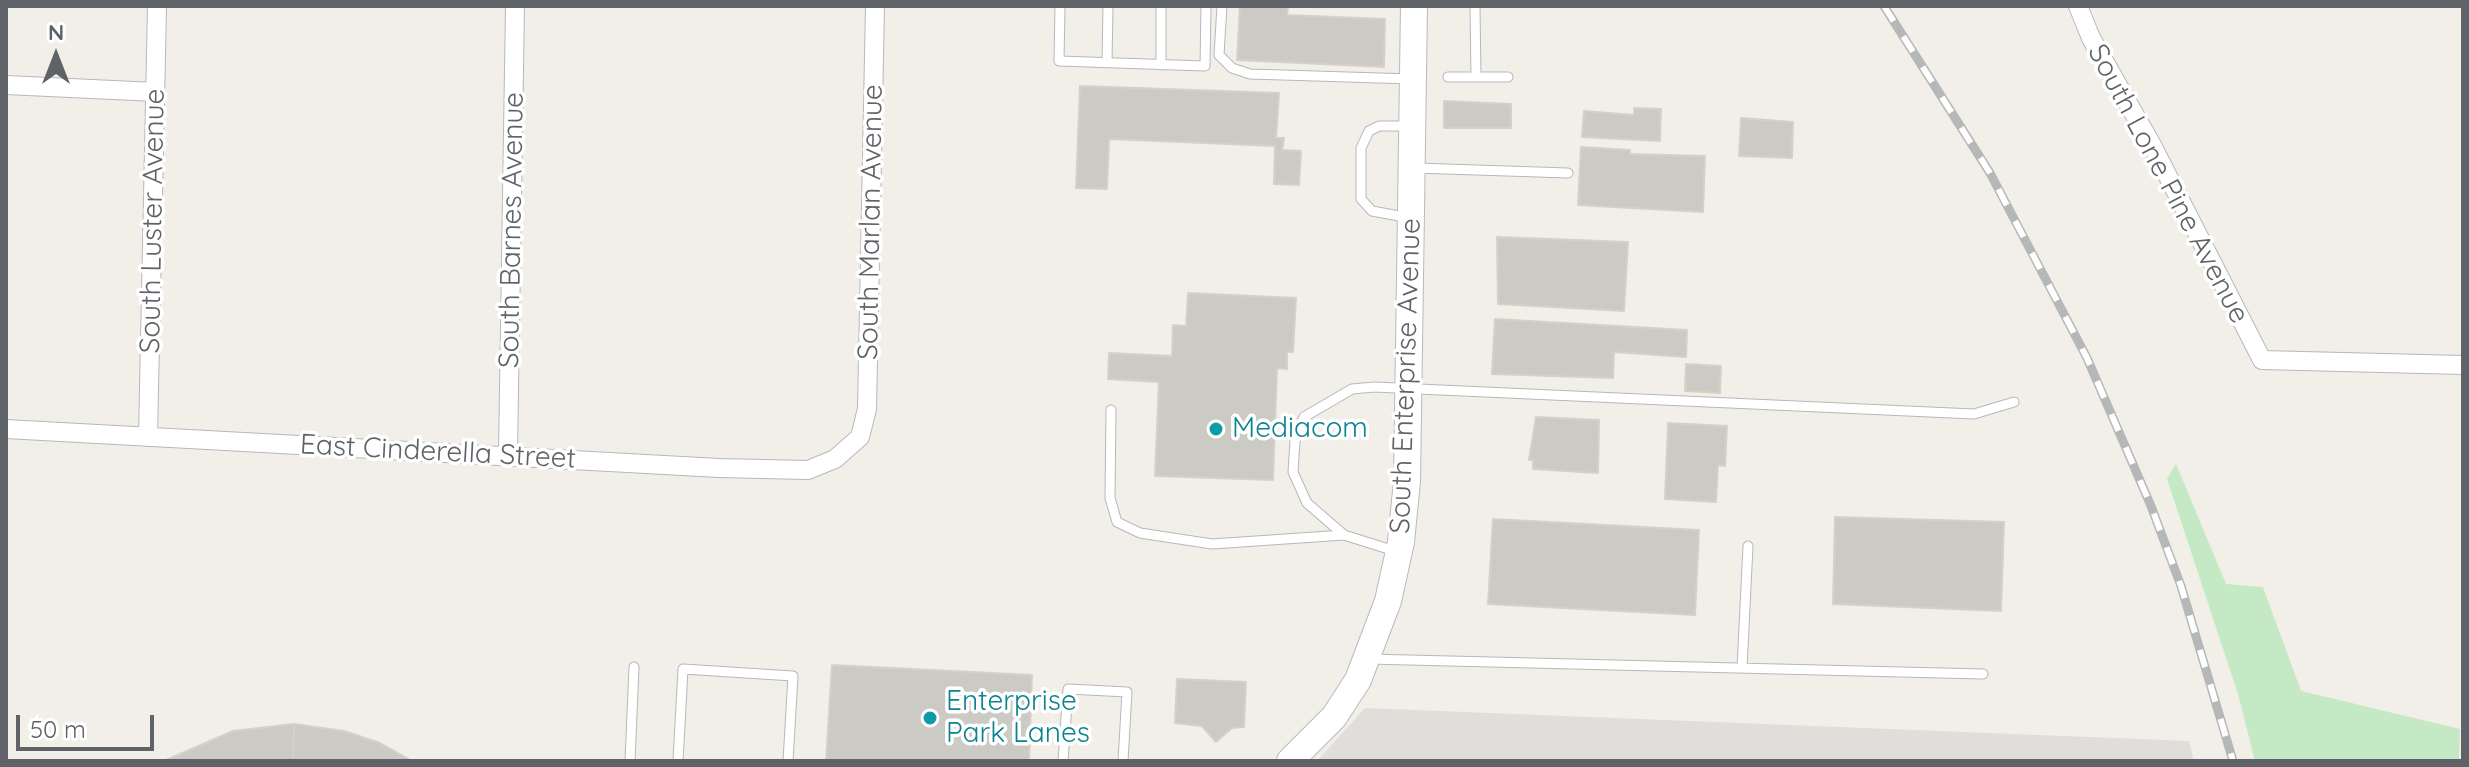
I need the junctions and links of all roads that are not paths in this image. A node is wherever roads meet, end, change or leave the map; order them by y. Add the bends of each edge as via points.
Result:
1 (157, 6) edge
2 (515, 6) edge
3 (875, 6) edge
4 (1060, 6) edge
5 (1108, 6) edge
6 (1161, 6) edge
7 (1206, 6) edge
8 (1222, 6) edge
9 (1414, 6) edge
10 (1475, 6) edge
11 (2078, 6) edge
12 (1107, 63) junction
13 (1161, 65) junction
14 (1448, 77) dead end
15 (1476, 77) junction
16 (1508, 77) dead end
17 (1413, 79) junction
18 (6, 85) edge
19 (156, 92) junction
20 (1412, 126) junction
21 (1412, 168) junction
22 (1568, 173) dead end
23 (1411, 219) junction
24 (2463, 365) edge
25 (1409, 391) junction
26 (2014, 402) dead end
27 (1111, 410) dead end
28 (6, 429) edge
29 (148, 437) junction
30 (860, 437) joint
31 (508, 454) junction
32 (1344, 535) junction
33 (1748, 546) dead end
34 (1399, 553) junction
35 (1368, 659) junction
36 (634, 667) dead end
37 (1742, 668) junction
38 (1983, 674) dead end
39 (630, 761) edge
40 (678, 761) edge
41 (788, 761) edge
42 (1063, 761) edge
43 (1123, 761) edge
44 (1290, 761) edge

1 - 19 street, South Luster Avenue
2 - 31 street, South Barnes Avenue
3 - 30 street, South Marlan Avenue via 867,409
4 - 12 lane via 1059,61
5 - 12 lane
6 - 13 lane
7 - 13 lane via 1205,66
8 - 17 lane via 1219,55 1232,68 1250,74
9 - 17 street, South Enterprise Avenue
10 - 15 lane
11 - 24 street, South Lone Pine Avenue via 2262,360
12 - 13 lane
14 - 15 lane
15 - 16 lane
17 - 20 street, South Enterprise Avenue
18 - 19 street
19 - 29 street, South Luster Avenue
20 - 21 street, South Enterprise Avenue
20 - 23 lane via 1379,126 1369,131 1361,148 1361,199 1372,211
21 - 22 lane
21 - 23 street, South Enterprise Avenue
23 - 25 street, South Enterprise Avenue
25 - 26 lane via 1974,414
25 - 32 lane via 1352,389 1304,417 1295,441 1293,472 1307,503
25 - 34 street, South Enterprise Avenue
27 - 32 lane via 1110,498 1117,522 1140,533 1212,544
28 - 29 street, East Cinderella Street
29 - 31 street, East Cinderella Street
30 - 31 street, East Cinderella Street via 835,459 808,470
32 - 34 lane
33 - 37 lane
34 - 35 street, South Enterprise Avenue
35 - 37 lane
35 - 44 street, South Enterprise Avenue via 1334,717
36 - 39 lane
37 - 38 lane
40 - 41 lane via 683,669 793,676
42 - 43 lane via 1068,689 1127,692

